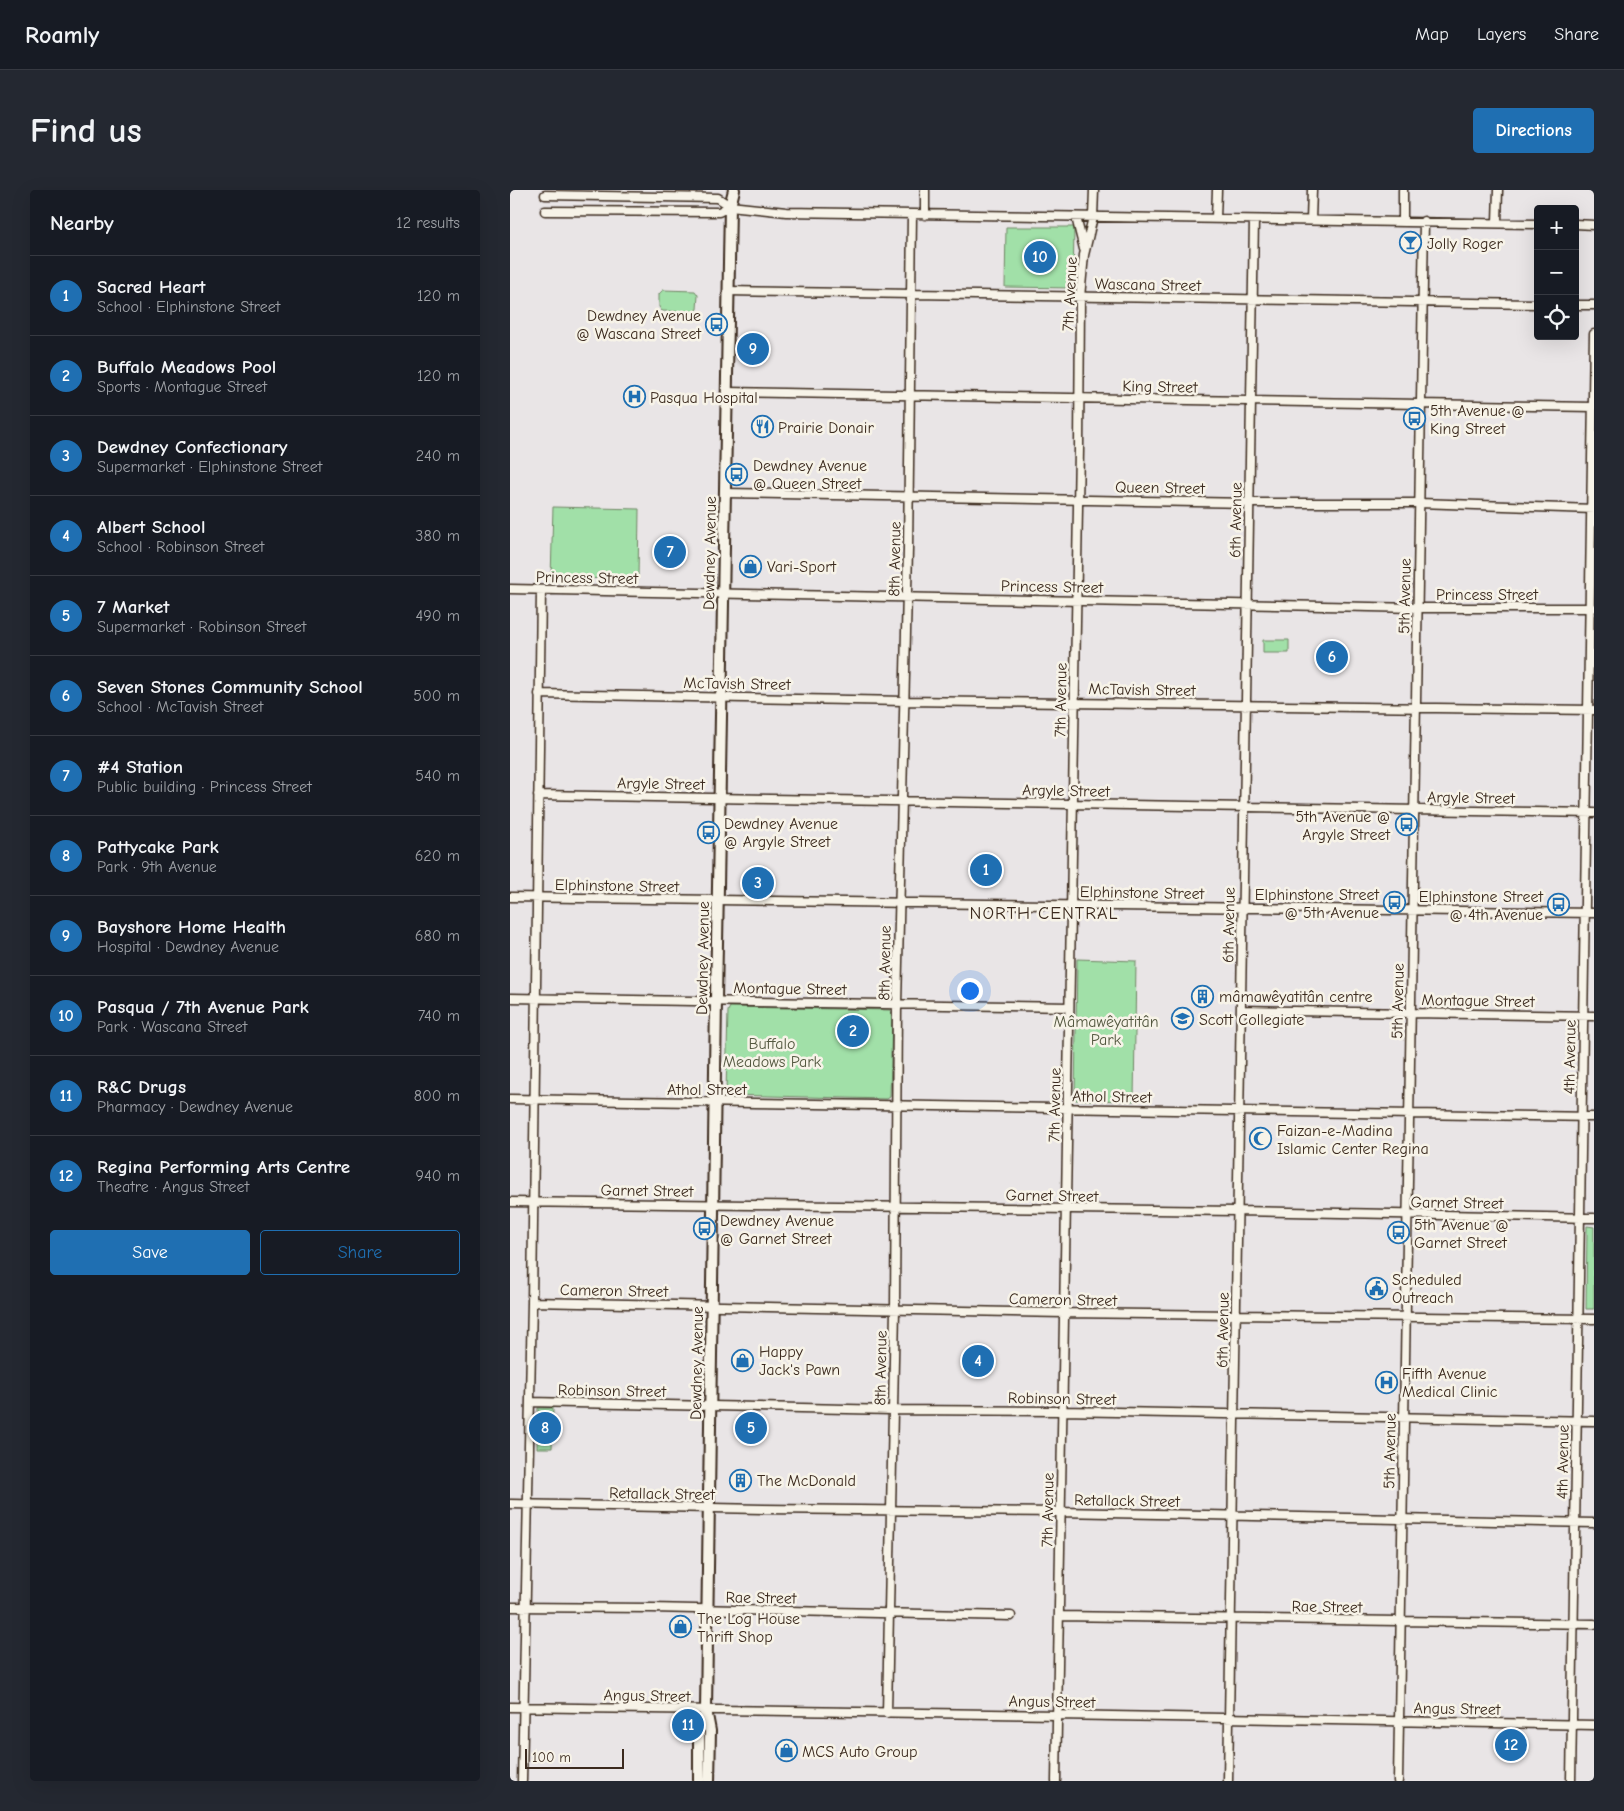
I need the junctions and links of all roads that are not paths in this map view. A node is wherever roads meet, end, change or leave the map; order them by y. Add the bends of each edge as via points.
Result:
1 (725, 190) edge
2 (734, 190) edge
3 (925, 190) edge
4 (1094, 190) edge
5 (1217, 190) edge
6 (1312, 190) edge
7 (1403, 190) edge
8 (1498, 190) edge
9 (545, 195) dead end
10 (730, 206) junction
11 (545, 211) dead end
12 (912, 214) junction
13 (925, 215) junction
14 (1076, 217) junction
15 (1093, 217) junction
16 (1216, 218) junction
17 (1254, 220) junction
18 (1311, 220) junction
19 (1403, 220) junction
20 (1424, 221) junction
21 (1497, 222) junction
22 (1534, 224) edge
23 (1579, 224) edge
24 (1594, 225) edge
25 (1085, 252) junction
26 (728, 291) junction
27 (911, 294) junction
28 (1080, 297) junction
29 (1252, 298) junction
30 (1423, 302) junction
31 (1534, 304) edge
32 (1579, 305) edge
33 (1594, 305) edge
34 (1594, 334) edge
35 (727, 392) junction
36 (909, 396) junction
37 (1079, 398) junction
38 (1251, 401) junction
39 (1421, 405) junction
40 (1593, 407) edge
41 (725, 493) junction
42 (908, 496) junction
43 (1077, 500) junction
44 (1249, 503) junction
45 (1419, 503) junction
46 (1593, 508) edge
47 (510, 590) edge
48 (541, 590) junction
49 (724, 594) junction
50 (907, 598) junction
51 (1075, 601) junction
52 (1247, 604) junction
53 (1417, 608) junction
54 (1592, 608) edge
55 (539, 694) junction
56 (722, 696) junction
57 (905, 701) junction
58 (1074, 702) junction
59 (1246, 705) junction
60 (1416, 708) junction
61 (1591, 710) edge
62 (538, 795) junction
63 (720, 798) junction
64 (902, 801) junction
65 (1072, 804) junction
66 (1244, 807) junction
67 (1414, 810) junction
68 (1590, 813) edge
69 (510, 896) edge
70 (537, 897) junction
71 (718, 900) junction
72 (899, 903) junction
73 (1070, 904) junction
74 (1242, 908) junction
75 (1411, 911) junction
76 (1585, 913) junction
77 (1594, 914) edge
78 (510, 998) edge
79 (536, 998) junction
80 (716, 1000) junction
81 (897, 1004) junction
82 (1069, 1007) junction
83 (1241, 1010) junction
84 (1410, 1013) junction
85 (1583, 1016) junction
86 (1594, 1016) edge
87 (510, 1099) edge
88 (535, 1099) junction
89 (714, 1102) junction
90 (896, 1106) junction
91 (1068, 1109) junction
92 (1239, 1112) junction
93 (1409, 1114) junction
94 (1582, 1117) junction
95 (1594, 1117) edge
96 (510, 1202) edge
97 (534, 1202) junction
98 (713, 1204) junction
99 (895, 1206) junction
100 (1066, 1209) junction
101 (1238, 1211) junction
102 (1407, 1214) junction
103 (1580, 1218) junction
104 (1594, 1218) edge
105 (532, 1302) junction
106 (712, 1306) junction
107 (895, 1309) junction
108 (1064, 1313) junction
109 (1236, 1315) junction
110 (1405, 1316) junction
111 (1578, 1319) junction
112 (1594, 1319) edge
113 (530, 1402) junction
114 (710, 1405) junction
115 (892, 1410) junction
116 (1062, 1411) junction
117 (1234, 1415) junction
118 (1404, 1418) junction
119 (1577, 1421) junction
120 (1594, 1421) edge
121 (510, 1504) edge
122 (528, 1504) junction
123 (709, 1508) junction
124 (891, 1510) junction
125 (1060, 1512) junction
126 (1232, 1516) junction
127 (1402, 1519) junction
128 (1575, 1523) junction
129 (1594, 1523) edge
130 (510, 1607) edge
131 (526, 1607) junction
132 (707, 1609) junction
133 (889, 1613) junction
134 (1011, 1616) dead end
135 (1059, 1616) junction
136 (1231, 1618) junction
137 (1400, 1621) junction
138 (1574, 1624) junction
139 (1594, 1624) edge
140 (510, 1707) edge
141 (523, 1707) junction
142 (706, 1710) junction
143 (887, 1713) junction
144 (1057, 1715) junction
145 (1229, 1718) junction
146 (1399, 1721) junction
147 (1572, 1725) junction
148 (1594, 1725) edge
149 (522, 1781) edge
150 (699, 1781) edge
151 (709, 1781) edge
152 (1056, 1781) edge
153 (1228, 1781) edge
154 (1398, 1781) edge
155 (1571, 1781) edge

1 - 10 main road, Dewdney Avenue
2 - 10 main road, Dewdney Avenue
3 - 13 street
4 - 15 street, 7th Avenue
5 - 16 street
6 - 18 street
7 - 19 street
8 - 21 street
9 - 10 street via 718,198
10 - 11 street via 719,212
10 - 12 street via 786,212
10 - 26 main road, Dewdney Avenue
12 - 13 street
12 - 27 street, 8th Avenue
13 - 14 street
14 - 15 street
14 - 25 street
15 - 16 street
15 - 25 street, 7th Avenue
16 - 17 street
17 - 18 street
17 - 29 street, 6th Avenue
18 - 19 street
19 - 20 street
20 - 21 street
20 - 30 street, 5th Avenue
21 - 22 street
23 - 24 street
25 - 28 street, 7th Avenue
26 - 27 street, Wascana Street
26 - 35 main road, Dewdney Avenue
27 - 28 street, Wascana Street
27 - 36 street, 8th Avenue
28 - 29 street, Wascana Street
28 - 37 street, 7th Avenue
29 - 30 street, Wascana Street
29 - 38 street, 6th Avenue
30 - 31 street, Wascana Street
30 - 39 street, 5th Avenue
32 - 33 street
34 - 40 street, 4th Avenue
35 - 36 street, King Street
35 - 41 main road, Dewdney Avenue
36 - 37 street, King Street
36 - 42 street, 8th Avenue
37 - 38 street, King Street
37 - 43 street, 7th Avenue
38 - 39 street, King Street
38 - 44 street, 6th Avenue
39 - 40 street, King Street
39 - 45 street, 5th Avenue
40 - 46 street, 4th Avenue
41 - 42 street, Queen Street
41 - 49 main road, Dewdney Avenue
42 - 43 street, Queen Street
42 - 50 street, 8th Avenue
43 - 44 street, Queen Street
43 - 51 street, 7th Avenue
44 - 45 street, Queen Street
44 - 52 street, 6th Avenue
45 - 46 street, Queen Street
45 - 53 street, 5th Avenue
46 - 54 street, 4th Avenue
47 - 48 street, Princess Street
48 - 49 street, Princess Street
48 - 55 street
49 - 50 street, Princess Street
49 - 56 main road, Dewdney Avenue
50 - 51 street, Princess Street
50 - 57 street, 8th Avenue
51 - 52 street, Princess Street
51 - 58 street, 7th Avenue
52 - 53 street, Princess Street
52 - 59 street, 6th Avenue
53 - 54 street, Princess Street
53 - 60 street, 5th Avenue
54 - 61 street, 4th Avenue
55 - 56 street, McTavish Street
55 - 62 street
56 - 57 street, McTavish Street
56 - 63 main road, Dewdney Avenue
57 - 58 street, McTavish Street
57 - 64 street, 8th Avenue
58 - 59 street, McTavish Street
58 - 65 street, 7th Avenue
59 - 60 street, McTavish Street
59 - 66 street, 6th Avenue
60 - 61 street, McTavish Street
60 - 67 street, 5th Avenue
61 - 68 street, 4th Avenue
62 - 63 street, Argyle Street
62 - 70 street
63 - 64 street, Argyle Street
63 - 71 main road, Dewdney Avenue
64 - 65 street, Argyle Street
64 - 72 street, 8th Avenue
65 - 66 street, Argyle Street
65 - 73 street, 7th Avenue
66 - 67 street, Argyle Street
66 - 74 street, 6th Avenue
67 - 68 street, Argyle Street
67 - 75 street, 5th Avenue
68 - 76 street, 4th Avenue
69 - 70 street, Elphinstone Street
70 - 71 street, Elphinstone Street
70 - 79 street
71 - 72 street, Elphinstone Street
71 - 80 main road, Dewdney Avenue
72 - 73 street, Elphinstone Street
72 - 81 street, 8th Avenue
73 - 74 street, Elphinstone Street
73 - 82 street, 7th Avenue
74 - 75 street, Elphinstone Street
74 - 83 street, 6th Avenue
75 - 76 street, Elphinstone Street
75 - 84 street, 5th Avenue
76 - 77 street, Elphinstone Street
76 - 85 street, 4th Avenue
78 - 79 street, Montague Street
79 - 80 street, Montague Street
79 - 88 street
80 - 81 street, Montague Street
80 - 89 main road, Dewdney Avenue
81 - 82 street, Montague Street
81 - 90 street, 8th Avenue
82 - 91 street, 7th Avenue
83 - 84 street, Montague Street
83 - 92 street, 6th Avenue
84 - 85 street, Montague Street
84 - 93 street, 5th Avenue
85 - 86 street, Montague Street
85 - 94 street, 4th Avenue
87 - 88 street, Athol Street
88 - 89 street, Athol Street
88 - 97 street
89 - 90 street, Athol Street
89 - 98 main road, Dewdney Avenue
90 - 91 street, Athol Street
90 - 99 street, 8th Avenue
91 - 92 street, Athol Street
91 - 100 street, 7th Avenue
92 - 93 street, Athol Street
92 - 101 street, 6th Avenue
93 - 94 street, Athol Street
93 - 102 street, 5th Avenue
94 - 95 street, Athol Street
94 - 103 street, 4th Avenue
96 - 97 street, Garnet Street
97 - 98 street, Garnet Street
97 - 105 street
98 - 99 street, Garnet Street
98 - 106 main road, Dewdney Avenue
99 - 100 street, Garnet Street
99 - 107 street, 8th Avenue
100 - 101 street, Garnet Street
100 - 108 street, 7th Avenue
101 - 102 street, Garnet Street
101 - 109 street, 6th Avenue
102 - 103 street, Garnet Street
102 - 110 street, 5th Avenue
103 - 104 street, Garnet Street
103 - 111 street, 4th Avenue
105 - 106 street, Cameron Street
105 - 113 street
106 - 107 street, Cameron Street
106 - 114 main road, Dewdney Avenue
107 - 108 street, Cameron Street
107 - 115 street, 8th Avenue
108 - 109 street, Cameron Street
108 - 116 street, 7th Avenue
109 - 110 street, Cameron Street
109 - 117 street, 6th Avenue
110 - 111 street, Cameron Street
110 - 118 street, 5th Avenue
111 - 112 street, Cameron Street
111 - 119 street, 4th Avenue
113 - 114 street, Robinson Street
113 - 122 street
114 - 115 street, Robinson Street
114 - 123 main road, Dewdney Avenue
115 - 116 street, Robinson Street
115 - 124 street, 8th Avenue
116 - 117 street, Robinson Street
116 - 125 street, 7th Avenue
117 - 118 street, Robinson Street
117 - 126 street, 6th Avenue
118 - 119 street, Robinson Street
118 - 127 street, 5th Avenue
119 - 120 street, Robinson Street
119 - 128 street, 4th Avenue
121 - 122 street, Retallack Street
122 - 123 street, Retallack Street
122 - 131 street
123 - 124 street, Retallack Street
123 - 132 main road, Dewdney Avenue
124 - 125 street, Retallack Street
124 - 133 street, 8th Avenue
125 - 126 street, Retallack Street
125 - 135 street, 7th Avenue
126 - 127 street, Retallack Street
126 - 136 street, 6th Avenue
127 - 128 street, Retallack Street
127 - 137 street, 5th Avenue
128 - 129 street, Retallack Street
128 - 138 street, 4th Avenue
130 - 131 street, Rae Street
131 - 132 street, Rae Street
131 - 141 street
132 - 133 street, Rae Street
132 - 142 main road, Dewdney Avenue
133 - 134 street, Rae Street
133 - 143 street, 8th Avenue
135 - 136 street, Rae Street
135 - 144 street, 7th Avenue
136 - 137 street, Rae Street
136 - 145 street, 6th Avenue
137 - 138 street, Rae Street
137 - 146 street, 5th Avenue
138 - 139 street, Rae Street
138 - 147 street, 4th Avenue
140 - 141 street, Angus Street
141 - 142 street, Angus Street
141 - 149 street
142 - 143 street, Angus Street
142 - 150 main road, Dewdney Avenue via 699,1731
142 - 151 main road, Dewdney Avenue via 710,1732
143 - 144 street, Angus Street
144 - 145 street, Angus Street
144 - 152 street, 7th Avenue
145 - 146 street, Angus Street
145 - 153 street, 6th Avenue
146 - 147 street, Angus Street
146 - 154 street, 5th Avenue
147 - 148 street, Angus Street
147 - 155 street, 4th Avenue

